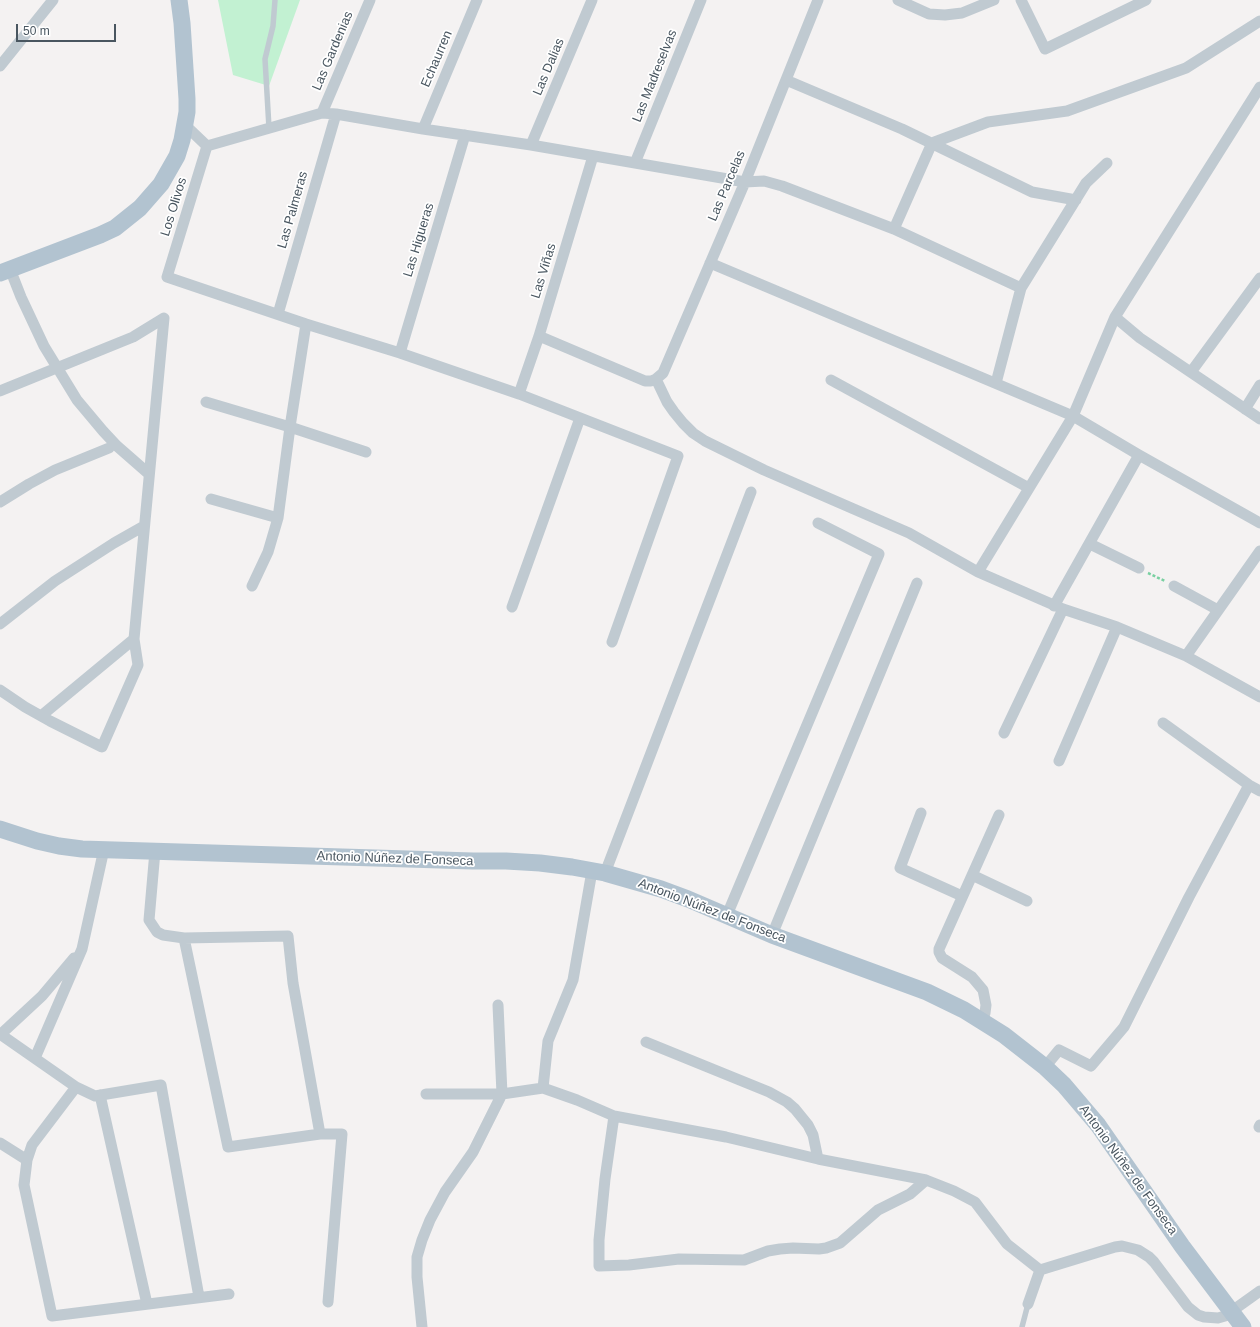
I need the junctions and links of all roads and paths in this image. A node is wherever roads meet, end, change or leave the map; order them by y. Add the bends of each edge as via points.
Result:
1 (53, 0) edge
2 (179, 0) edge
3 (275, 0) edge
4 (370, 0) edge
5 (477, 0) edge
6 (592, 0) edge
7 (701, 0) edge
8 (818, 0) edge
9 (898, 0) edge
10 (994, 0) edge
11 (1021, 0) edge
12 (1146, 0) edge
13 (1260, 21) edge
14 (0, 66) edge
15 (786, 80) junction
16 (1260, 87) edge
17 (322, 113) junction
18 (336, 114) junction
19 (185, 125) junction
20 (269, 128) junction
21 (423, 129) junction
22 (465, 135) junction
23 (932, 143) junction
24 (531, 145) junction
25 (207, 146) junction
26 (593, 156) junction
27 (635, 163) junction
28 (1107, 163) dead end
29 (744, 182) junction
30 (1076, 200) junction
31 (894, 229) junction
32 (710, 263) junction
33 (5, 271) edge
34 (1260, 278) edge
35 (1021, 288) junction
36 (278, 314) junction
37 (1115, 317) junction
38 (306, 324) junction
39 (539, 336) junction
40 (400, 353) junction
41 (56, 368) junction
42 (1191, 372) junction
43 (656, 379) junction
44 (831, 380) dead end
45 (996, 383) junction
46 (1260, 385) edge
47 (0, 391) edge
48 (519, 394) junction
49 (206, 402) dead end
50 (1244, 409) junction
51 (1073, 416) junction
52 (580, 418) junction
53 (1260, 419) edge
54 (290, 427) junction
55 (109, 448) dead end
56 (366, 452) dead end
57 (1138, 455) junction
58 (149, 474) junction
59 (1029, 488) junction
60 (751, 492) dead end
61 (211, 499) dead end
62 (0, 502) edge
63 (278, 518) junction
64 (818, 523) dead end
65 (1260, 523) edge
66 (144, 526) junction
67 (1090, 544) junction
68 (1260, 551) edge
69 (1138, 568) joint
70 (978, 572) junction
71 (917, 583) dead end
72 (252, 586) dead end
73 (1174, 586) joint
74 (512, 607) dead end
75 (1059, 607) junction
76 (1218, 610) junction
77 (0, 624) edge
78 (1117, 627) junction
79 (134, 639) junction
80 (612, 642) dead end
81 (1186, 656) junction
82 (0, 690) edge
83 (1260, 697) edge
84 (41, 716) junction
85 (1164, 723) dead end
86 (1004, 734) dead end
87 (1059, 761) dead end
88 (1249, 785) junction
89 (1260, 791) edge
90 (921, 813) dead end
91 (1000, 815) dead end
92 (0, 829) edge
93 (104, 849) junction
94 (155, 851) junction
95 (599, 872) junction
96 (972, 875) junction
97 (962, 896) junction
98 (1027, 901) dead end
99 (727, 915) junction
100 (772, 935) junction
101 (184, 938) junction
102 (82, 949) junction
103 (498, 1005) dead end
104 (982, 1021) junction
105 (0, 1035) edge
106 (646, 1042) dead end
107 (35, 1058) junction
108 (1045, 1067) junction
109 (76, 1087) junction
110 (543, 1088) junction
111 (426, 1094) dead end
112 (502, 1094) junction
113 (100, 1095) junction
114 (614, 1116) junction
115 (320, 1134) junction
116 (0, 1144) edge
117 (818, 1159) junction
118 (27, 1160) junction
119 (926, 1180) junction
120 (1040, 1270) junction
121 (1260, 1291) edge
122 (229, 1294) dead end
123 (199, 1297) junction
124 (328, 1302) dead end
125 (147, 1304) junction
126 (1028, 1304) joint
127 (1231, 1312) junction
128 (422, 1327) edge
129 (1022, 1327) edge
130 (1243, 1327) edge

1 - 14 street
2 - 19 main road via 187,99
3 - 20 lane via 273,26 265,59
4 - 17 street, Las Gardenias
5 - 21 street, Echaurren
6 - 24 street, Las Dalias
7 - 27 street, Las Madreselvas
8 - 15 street, Las Parcelas
9 - 10 street via 930,14 945,15 962,13
11 - 12 street via 1045,49
13 - 23 street via 1186,68 1067,111 988,122
15 - 23 street
15 - 29 street, Las Parcelas
16 - 37 street
17 - 18 street
17 - 20 street
18 - 21 street
18 - 36 street, Las Palmeras
19 - 25 street
19 - 33 main road via 177,156 161,184 128,219 100,235
20 - 25 street
21 - 22 street
22 - 24 street
22 - 40 street, Las Higueras
23 - 30 street via 1032,192
23 - 31 street
24 - 26 street
25 - 36 street, Los Olivos via 167,276
26 - 27 street
26 - 39 street, Las Viñas
27 - 29 street
28 - 30 street via 1086,183
29 - 31 street via 764,181 782,186
29 - 32 street, Las Parcelas
30 - 35 street
31 - 35 street
32 - 43 street, Las Parcelas via 666,369
32 - 45 street
33 - 41 street
34 - 42 street
35 - 45 street
36 - 38 street
37 - 42 street via 1140,338
37 - 51 street
38 - 40 street
38 - 54 street
39 - 43 street via 639,379
39 - 48 street, Las Viñas
40 - 48 street
41 - 47 street
41 - 58 street via 77,400 103,431
41 - 58 street via 133,337 164,318
42 - 50 street
43 - 70 street via 666,402 693,433 705,441 764,470 909,533
44 - 59 street
45 - 51 street
46 - 50 street
48 - 52 street
49 - 54 street
50 - 53 street
51 - 57 street
51 - 59 street
52 - 74 street
52 - 80 street via 678,456
54 - 56 street
54 - 63 street
55 - 62 street via 55,470
57 - 65 street
57 - 67 street
58 - 66 street
59 - 70 street
60 - 95 street
61 - 63 street
63 - 72 street via 268,552
64 - 99 street via 879,554
66 - 77 street via 55,581
66 - 79 street
67 - 69 street
67 - 75 street
68 - 76 street
69 - 73 path
70 - 75 street
71 - 100 street
73 - 76 street
75 - 78 street
75 - 86 street
76 - 81 street
78 - 81 street
78 - 87 street
79 - 84 street
79 - 84 street via 138,665 102,747
81 - 83 street
82 - 84 street
85 - 88 street
88 - 89 street
88 - 108 street via 1124,1027 1091,1066 1059,1050
90 - 97 street via 900,868
91 - 96 street
92 - 93 main road, Antonio Núñez de Fonseca via 59,846
93 - 94 main road, Antonio Núñez de Fonseca
93 - 102 street
94 - 95 main road, Antonio Núñez de Fonseca via 506,861 540,863
94 - 101 street via 149,920 157,932
95 - 99 main road, Antonio Núñez de Fonseca via 661,889
95 - 110 street via 573,980 548,1041
96 - 97 street
96 - 98 street
97 - 104 street via 939,946 939,952 945,960 972,977 983,990 986,1005
99 - 100 main road, Antonio Núñez de Fonseca
100 - 104 main road, Antonio Núñez de Fonseca via 927,992
101 - 115 street via 288,936 293,983
101 - 115 street via 228,1147
102 - 105 street via 42,996
102 - 107 street
103 - 112 street
104 - 108 main road, Antonio Núñez de Fonseca
105 - 107 street
106 - 117 street via 769,1092 796,1108 813,1136
107 - 109 street
108 - 127 main road, Antonio Núñez de Fonseca via 1082,1104 1098,1125
109 - 113 street via 95,1096
109 - 118 street via 32,1145
110 - 112 street
110 - 114 street
111 - 112 street
112 - 128 street via 473,1152 445,1192 422,1240 417,1257 417,1277
113 - 123 street via 161,1085
113 - 125 street
114 - 117 street via 726,1137
114 - 119 street via 605,1178 599,1266 680,1259 744,1260 780,1249 826,1248 840,1243 878,1210 910,1194
115 - 124 street via 342,1134
116 - 118 street
117 - 119 street
118 - 125 street via 24,1185 52,1316
119 - 120 street via 975,1202 1007,1244
120 - 126 street
120 - 127 street via 1115,1247 1130,1247 1144,1253 1154,1262 1193,1312 1210,1318 1218,1318
121 - 127 street
122 - 123 street
123 - 125 street
126 - 129 lane
127 - 130 main road, Antonio Núñez de Fonseca

